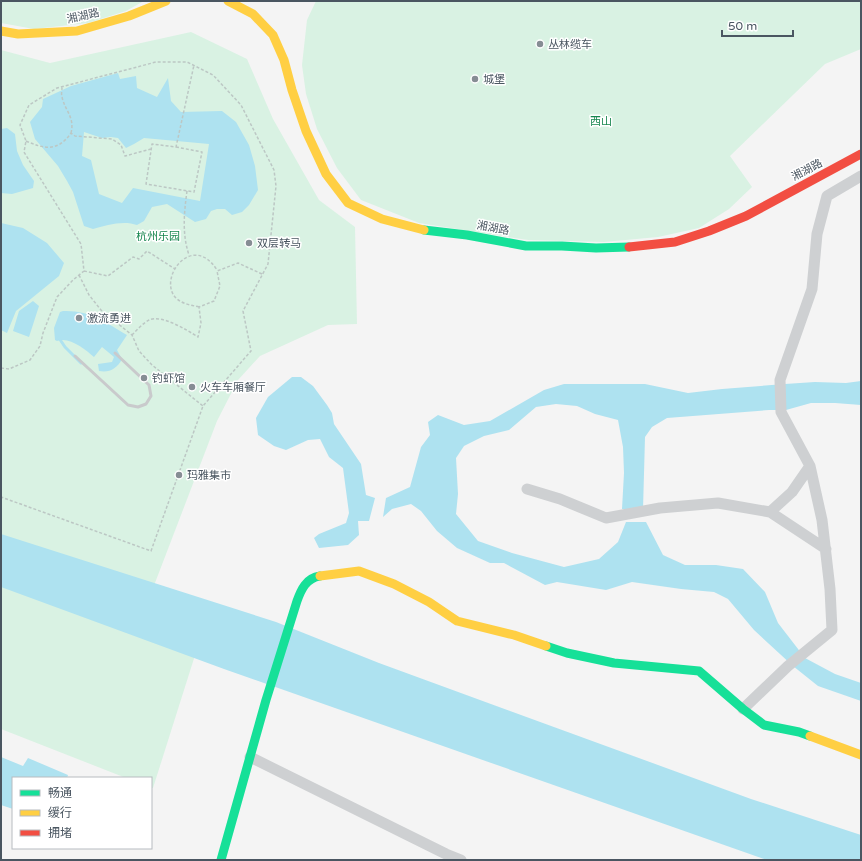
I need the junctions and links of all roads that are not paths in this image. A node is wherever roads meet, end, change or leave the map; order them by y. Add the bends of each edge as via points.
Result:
1 (166, 1) edge
2 (228, 1) edge
3 (1, 31) edge
4 (861, 154) edge
5 (861, 176) edge
6 (810, 466) junction
7 (527, 489) dead end
8 (770, 512) junction
9 (826, 549) junction
10 (743, 709) junction
11 (861, 754) edge
12 (250, 756) junction
13 (445, 857) edge
14 (221, 860) edge
15 (461, 860) edge

1 - 3 main road, 湘湖路 via 128,16 77,31 18,34
2 - 4 main road, 湘湖路 via 253,14 273,35 284,60 306,131 326,174 348,203 382,218 420,230 467,235 526,246 596,248 676,242 746,216
5 - 6 street via 827,196 817,234 812,289 780,380 781,412
6 - 8 street via 792,492
6 - 9 street
7 - 8 street via 606,518 660,508 718,503
8 - 9 street
9 - 10 street via 832,630 788,666
10 - 11 main road via 764,725 799,732
10 - 12 main road via 699,671 614,663 567,653 514,635 457,621 429,602 359,570 315,577 302,587
12 - 13 street
12 - 14 main road
13 - 15 street

